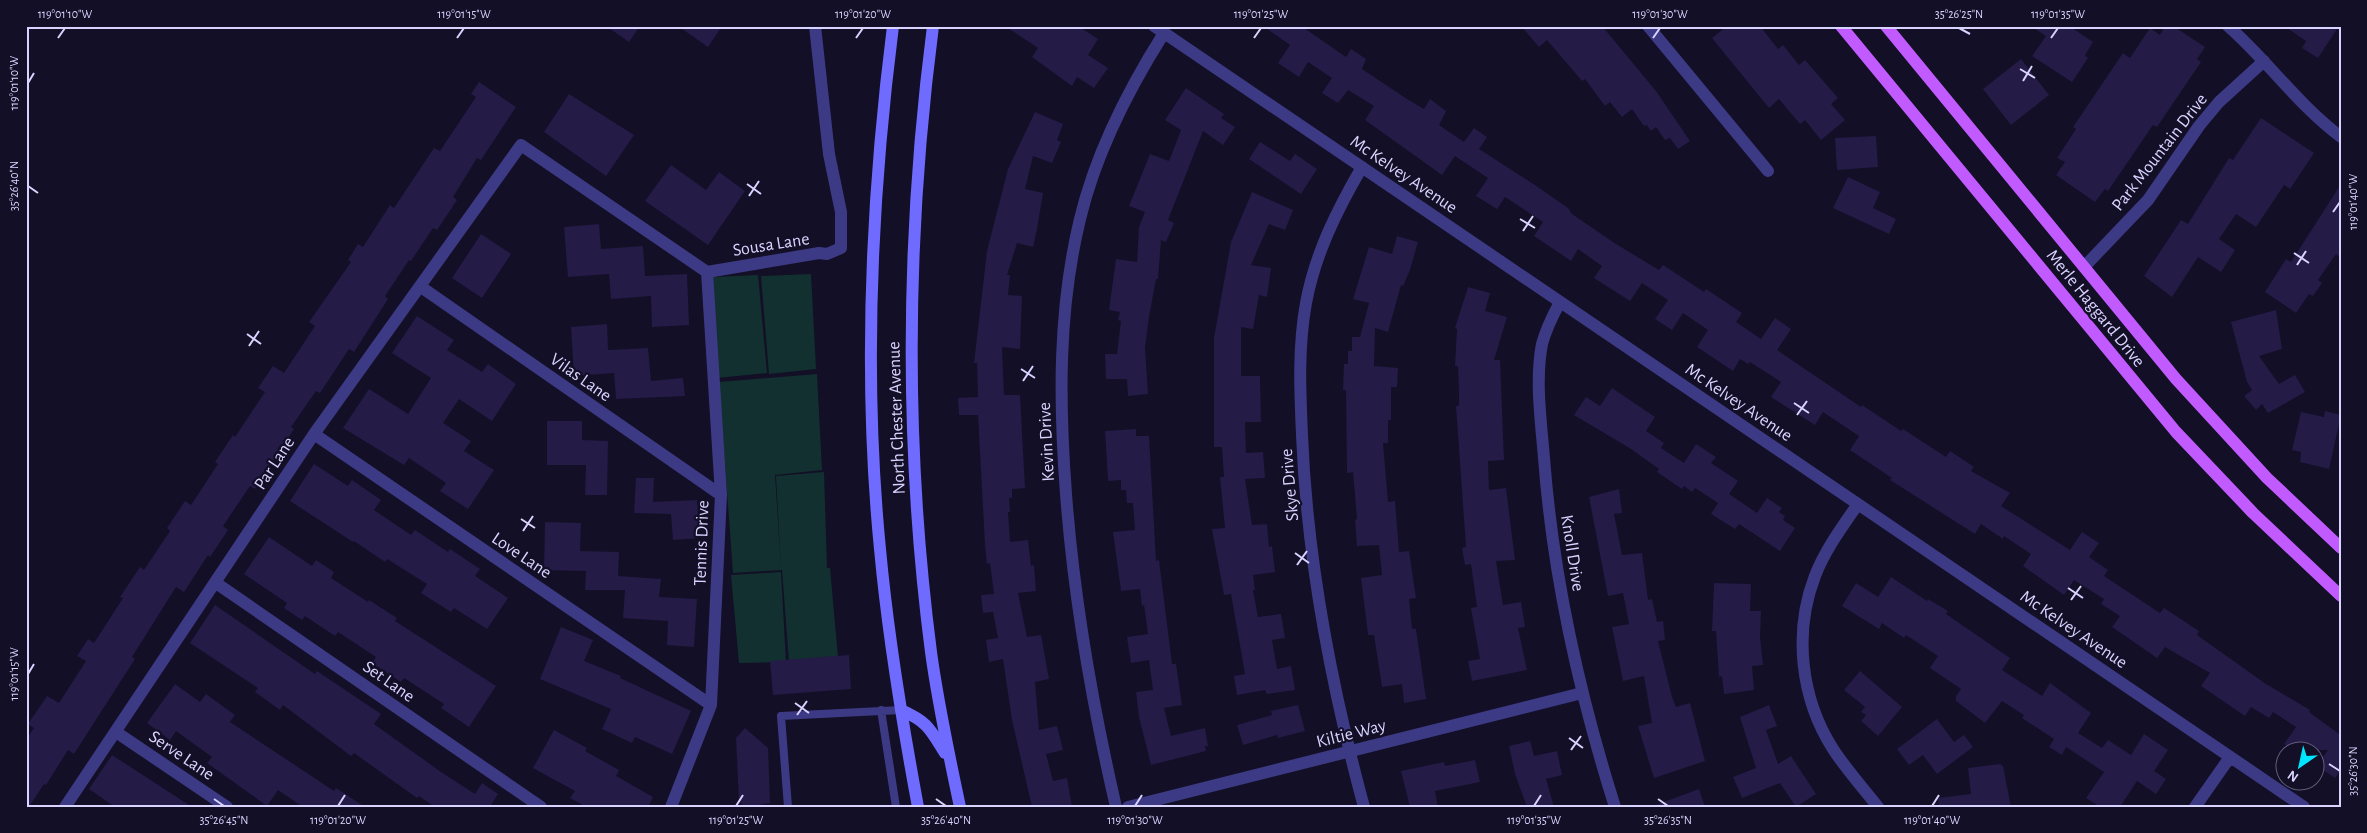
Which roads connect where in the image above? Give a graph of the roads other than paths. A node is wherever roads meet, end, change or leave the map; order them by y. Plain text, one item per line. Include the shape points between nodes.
1 (815, 26) edge
2 (894, 26) edge
3 (933, 26) edge
4 (1648, 26) edge
5 (1841, 26) edge
6 (1886, 26) edge
7 (2228, 26) edge
8 (1159, 30) edge
9 (2264, 61) junction
10 (2341, 138) edge
11 (1362, 167) junction
12 (1768, 171) dead end
13 (2084, 267) junction
14 (707, 272) junction
15 (421, 287) junction
16 (1560, 302) junction
17 (314, 434) junction
18 (721, 496) junction
19 (1858, 504) junction
20 (2341, 548) edge
21 (216, 583) junction
22 (2341, 596) edge
23 (1582, 694) junction
24 (711, 705) junction
25 (881, 710) junction
26 (901, 710) junction
27 (116, 732) junction
28 (1349, 752) junction
29 (2230, 757) junction
30 (950, 762) junction
31 (65, 807) edge
32 (227, 807) edge
33 (541, 807) edge
34 (671, 807) edge
35 (788, 807) edge
36 (896, 807) edge
37 (918, 807) edge
38 (960, 807) edge
39 (1116, 807) edge
40 (1128, 807) edge
41 (1364, 807) edge
42 (1615, 807) edge
43 (1878, 807) edge
44 (2196, 807) edge
45 (2304, 807) edge

1 - 14 street, Sousa Lane via 829,154 841,212 841,248 827,254
2 - 26 main road, North Chester Avenue via 876,201 872,400 880,548
3 - 30 main road, North Chester Avenue via 915,203 911,400 919,545 931,653
4 - 12 street
5 - 22 main road, Merle Haggard Drive via 2176,432 2252,513
6 - 13 main road, Merle Haggard Drive
7 - 9 street
8 - 11 street, Mc Kelvey Avenue
8 - 39 street, Kevin Drive via 1116,118 1080,216 1063,310 1060,362 1062,447 1070,547 1083,646
9 - 10 street via 2301,103
9 - 13 street, Park Mountain Drive via 2220,102 2148,200
11 - 16 street, Mc Kelvey Avenue
11 - 28 street, Skye Drive via 1326,236 1306,303 1300,347 1303,464 1312,551 1325,637
13 - 20 main road, Merle Haggard Drive via 2222,431
14 - 15 street, Par Lane via 521,146
14 - 18 street, Tennis Drive
15 - 17 street, Par Lane
15 - 18 street, Vilas Lane
16 - 19 street, Mc Kelvey Avenue
16 - 23 street, Knoll Drive via 1543,342 1539,363 1541,422 1557,571
17 - 21 street, Par Lane
17 - 24 street, Love Lane
18 - 24 street, Tennis Drive
19 - 29 street, Mc Kelvey Avenue
19 - 43 street via 1828,550 1815,577 1806,606 1803,666 1819,724 1834,750
21 - 27 street, Par Lane
21 - 33 street, Set Lane
23 - 28 street, Kiltie Way
23 - 42 street, Knoll Drive
24 - 34 street, Tennis Drive
25 - 26 lane
25 - 35 lane via 780,716
25 - 36 lane
26 - 30 main road via 920,718
26 - 37 main road, North Chester Avenue
27 - 31 street, Par Lane
27 - 32 street, Serve Lane
28 - 40 street, Kiltie Way
28 - 41 street, Skye Drive
29 - 44 street
29 - 45 street, Mc Kelvey Avenue
30 - 38 main road, North Chester Avenue

